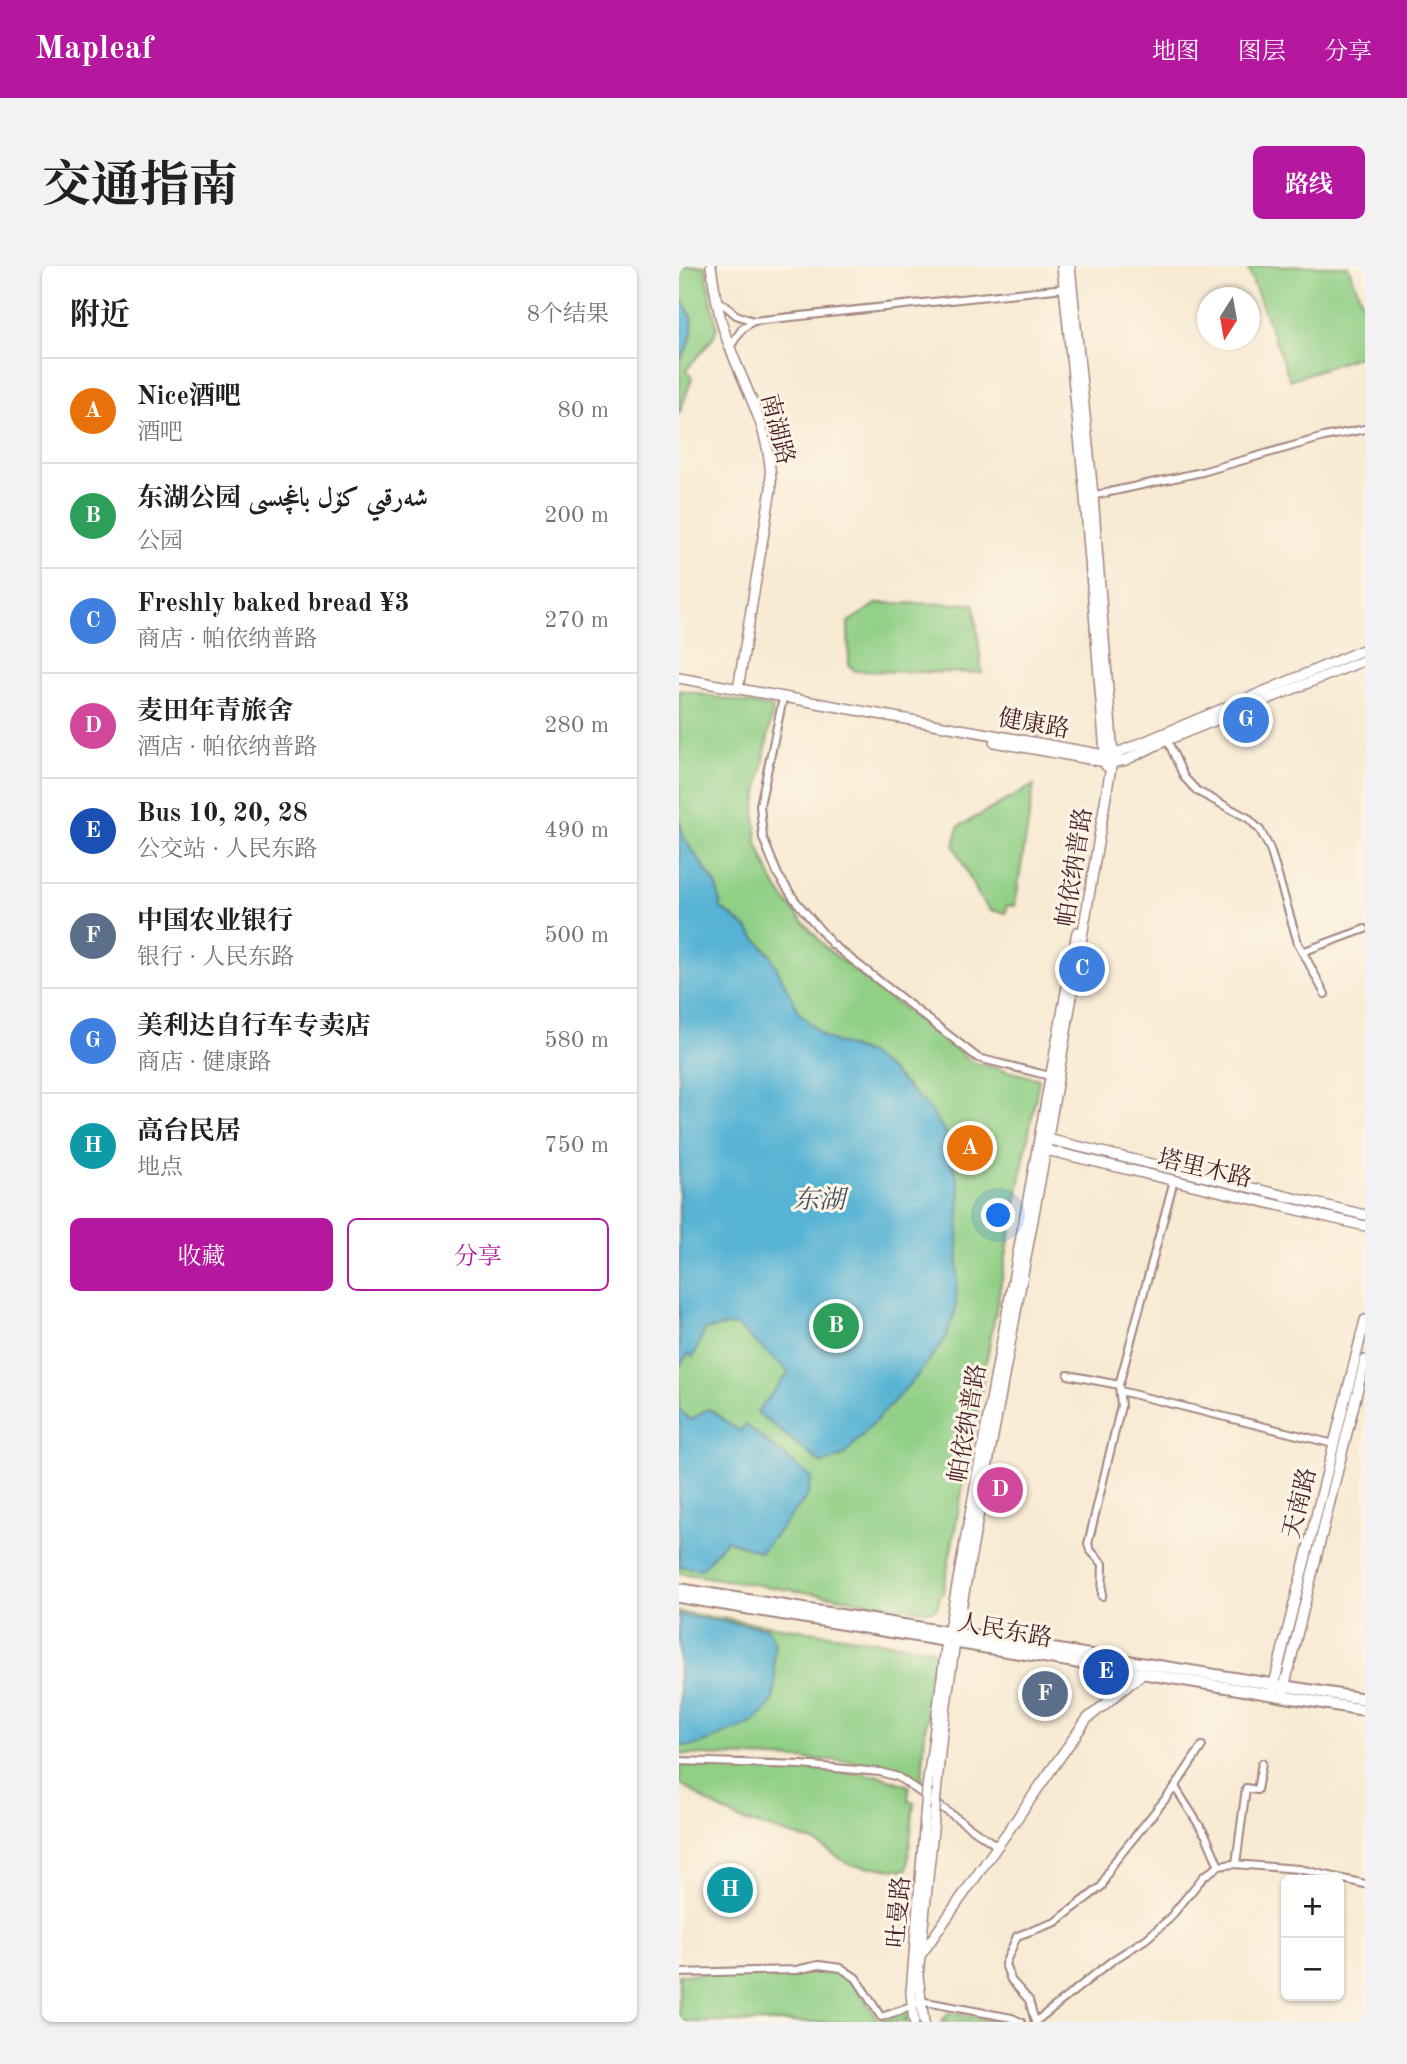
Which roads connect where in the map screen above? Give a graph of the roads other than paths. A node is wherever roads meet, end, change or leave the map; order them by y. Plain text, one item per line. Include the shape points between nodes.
1 (711, 266) edge
2 (1062, 266) edge
3 (1070, 266) edge
4 (1064, 288) junction
5 (715, 297) junction
6 (753, 321) junction
7 (730, 347) junction
8 (1365, 429) edge
9 (1089, 496) junction
10 (1365, 649) edge
11 (1365, 660) edge
12 (679, 681) edge
13 (738, 690) junction
14 (782, 703) junction
15 (1165, 736) junction
16 (1109, 759) junction
17 (1365, 929) edge
18 (1302, 952) junction
19 (1325, 993) dead end
20 (1050, 1076) junction
21 (1043, 1138) junction
22 (1042, 1148) junction
23 (1174, 1180) junction
24 (1365, 1215) edge
25 (1365, 1226) edge
26 (1365, 1320) edge
27 (1365, 1360) edge
28 (1068, 1375) dead end
29 (1119, 1388) junction
30 (1334, 1444) junction
31 (679, 1589) edge
32 (1102, 1596) dead end
33 (679, 1597) edge
34 (952, 1637) junction
35 (1142, 1674) junction
36 (1278, 1691) junction
37 (1365, 1699) edge
38 (1365, 1710) edge
39 (1202, 1746) dead end
40 (679, 1761) edge
41 (1262, 1763) dead end
42 (1175, 1787) junction
43 (931, 1807) junction
44 (997, 1846) junction
45 (1236, 1864) junction
46 (1219, 1866) junction
47 (1365, 1884) edge
48 (921, 1956) junction
49 (679, 1973) edge
50 (920, 2001) junction
51 (911, 2007) junction
52 (914, 2022) edge
53 (924, 2022) edge
54 (1021, 2022) edge
55 (1035, 2022) edge

1 - 5 main road, 南湖路
2 - 4 main road, 帕依纳普路
3 - 9 main road, 帕依纳普路
4 - 6 street
4 - 9 main road, 帕依纳普路
5 - 6 street via 736,315
5 - 7 main road, 南湖路
6 - 7 street
7 - 13 main road, 南湖路 via 753,400 771,470
8 - 9 street
9 - 16 main road, 帕依纳普路
10 - 15 main road, 健康路
11 - 15 main road, 健康路
12 - 13 main road, 健康路
12 - 14 main road, 健康路
13 - 16 main road, 健康路
14 - 16 main road, 健康路
14 - 20 street via 760,805 763,838 778,875 795,900 832,944 978,1058
15 - 16 main road, 健康路 via 1126,760
15 - 18 street via 1184,777 1197,791 1248,818 1260,830
16 - 20 main road, 帕依纳普路
16 - 21 main road, 帕依纳普路
17 - 18 street
18 - 19 street
20 - 21 main road, 帕依纳普路
21 - 22 main road, 帕依纳普路
21 - 24 main road, 塔里木路
22 - 23 main road, 塔里木路
22 - 34 main road, 帕依纳普路
23 - 25 main road, 塔里木路
23 - 29 street
26 - 30 main road, 天南路
27 - 36 main road, 天南路
28 - 29 street
29 - 30 street
29 - 32 street via 1121,1406 1088,1544 1103,1564
30 - 36 main road, 天南路
31 - 34 main road, 人民东路
33 - 34 main road, 人民东路
34 - 35 main road, 人民东路
34 - 36 main road, 人民东路
34 - 43 main road, bridge
34 - 43 main road, bridge via 927,1788
35 - 36 main road, 人民东路
35 - 44 main road via 1087,1720
36 - 37 main road, 人民东路
36 - 38 main road, 人民东路
39 - 42 street
40 - 44 street via 880,1772 898,1777
41 - 45 street via 1257,1790 1246,1788
42 - 46 street
42 - 55 street via 1111,1866 1102,1886 1055,1922 1017,1936 1005,1964 1011,1980 1029,2000
43 - 48 main road, 吐曼路
43 - 51 main road, 吐曼路
44 - 48 main road
45 - 46 street
45 - 47 street via 1299,1869
46 - 55 street via 1204,1875 1168,1920 1146,1939 1113,1959
48 - 50 main road, 吐曼路
49 - 51 street via 796,1970 819,1965 841,1968 856,1978 881,2017
50 - 51 street
50 - 53 main road, 吐曼路
50 - 54 street
51 - 52 main road, 吐曼路

